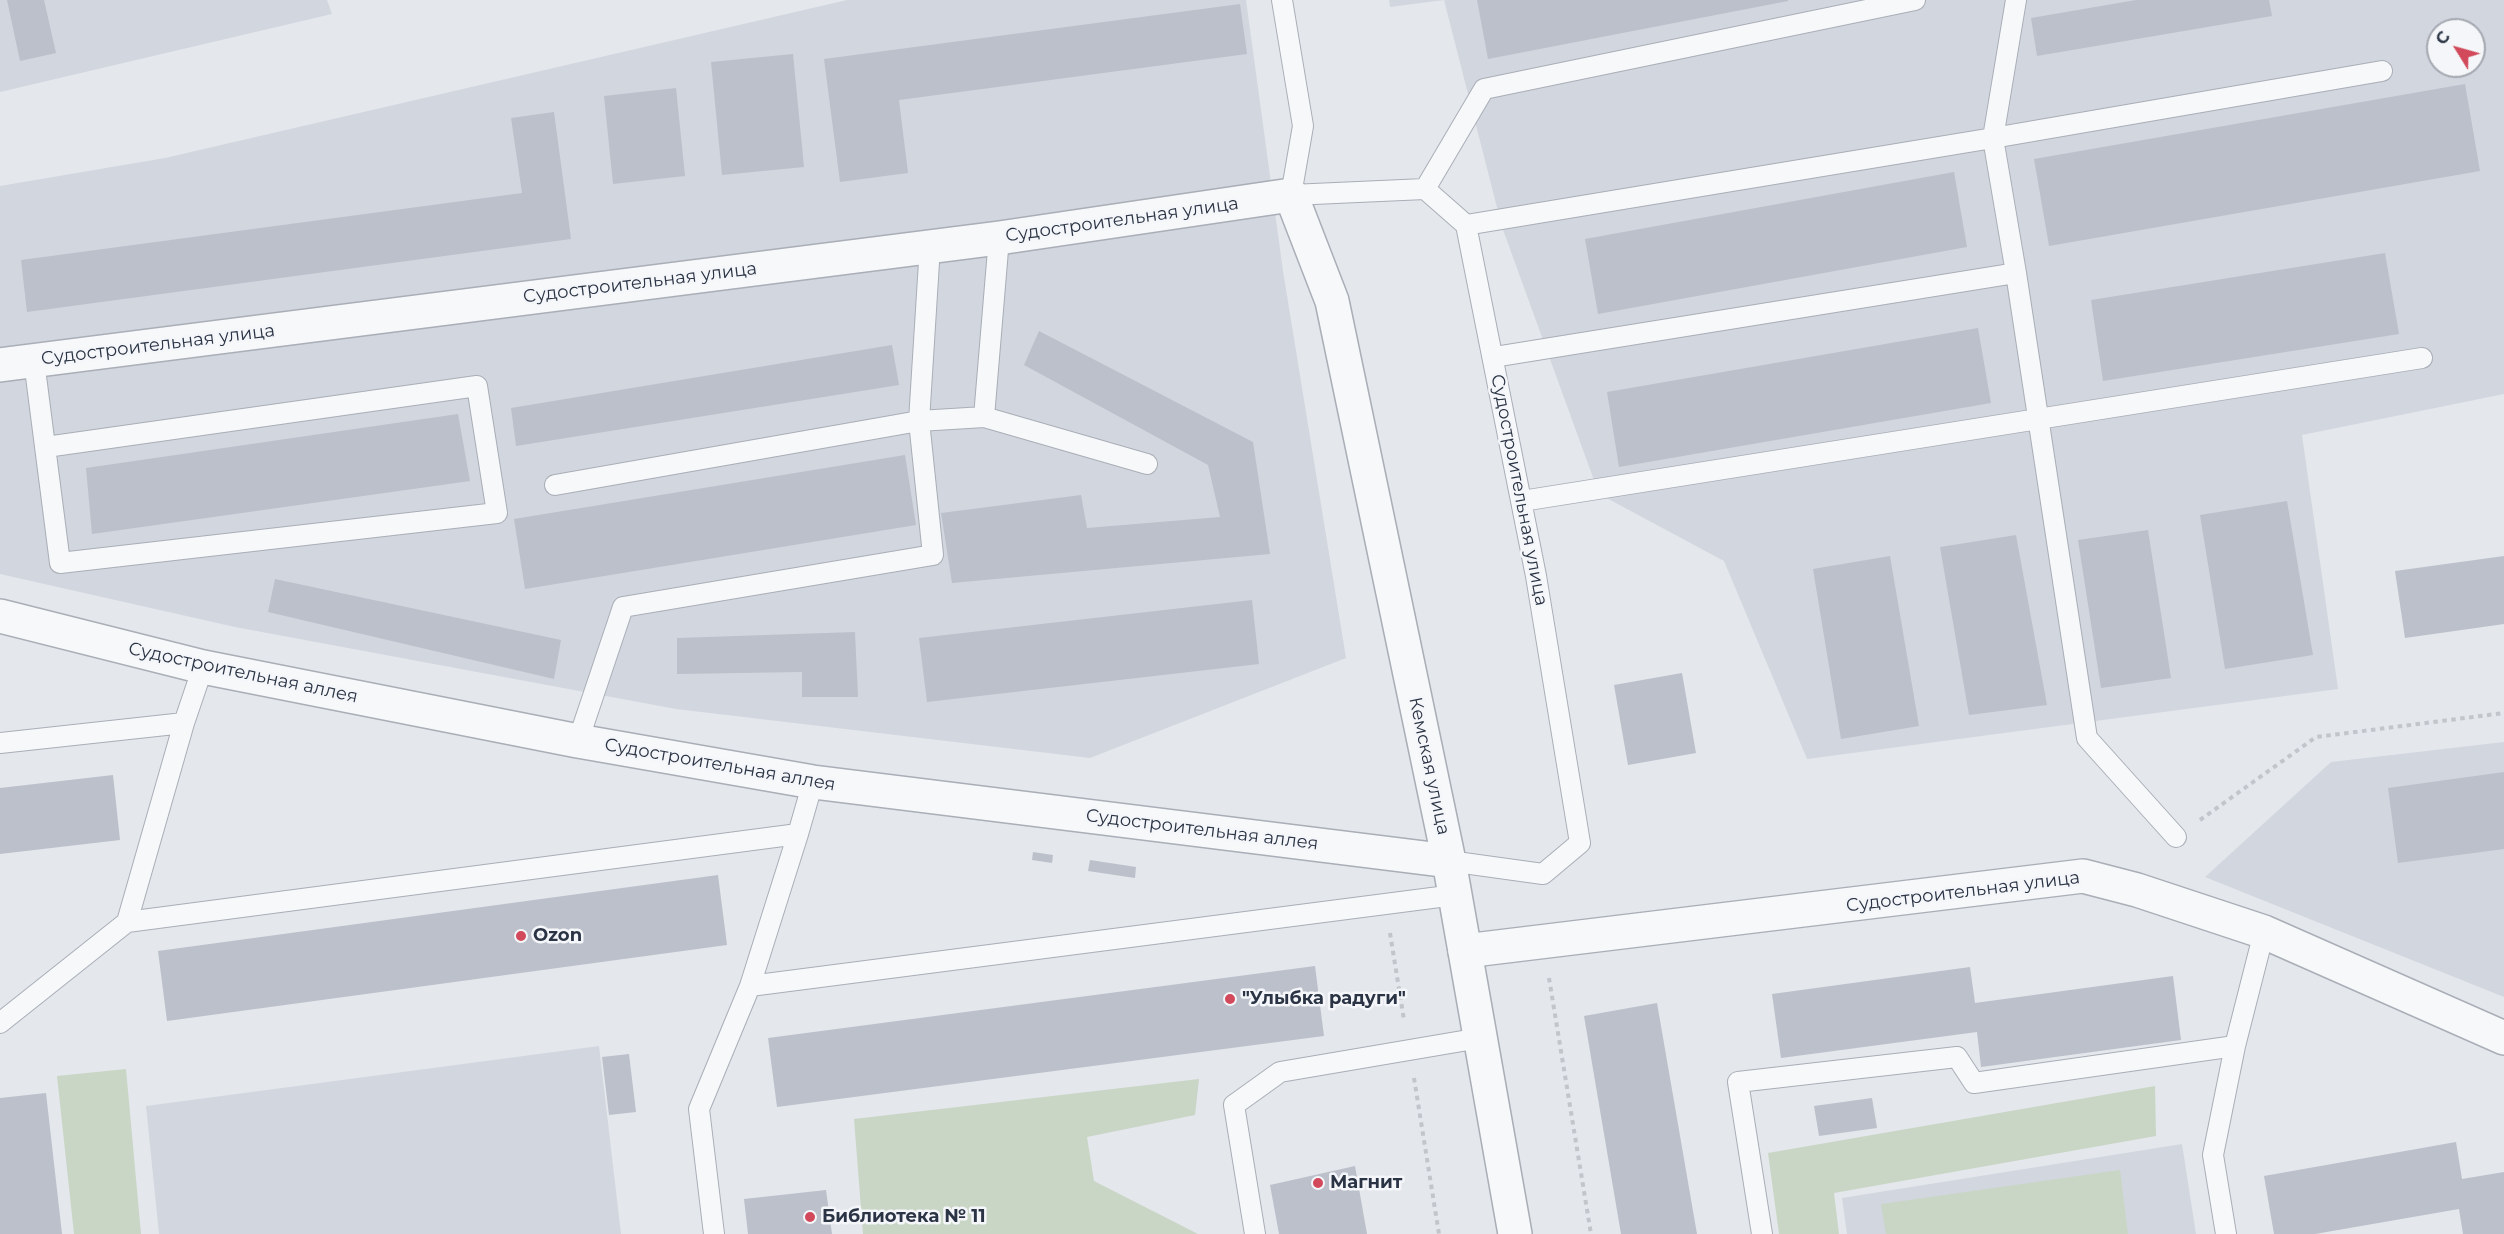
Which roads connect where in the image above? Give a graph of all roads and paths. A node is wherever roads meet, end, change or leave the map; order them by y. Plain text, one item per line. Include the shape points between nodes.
1 (1282, 0) edge
2 (1916, 0) edge
3 (2016, 0) edge
4 (2382, 71) dead end
5 (1993, 138) junction
6 (1425, 189) junction
7 (1291, 195) junction
8 (1466, 225) junction
9 (999, 238) junction
10 (930, 246) junction
11 (2016, 273) junction
12 (1494, 357) junction
13 (2422, 357) dead end
14 (34, 361) junction
15 (0, 365) edge
16 (984, 417) junction
17 (2039, 420) junction
18 (920, 421) junction
19 (46, 447) junction
20 (1147, 464) dead end
21 (555, 485) dead end
22 (1522, 501) junction
23 (0, 616) edge
24 (203, 667) junction
25 (2504, 713) edge
26 (184, 723) junction
27 (578, 741) junction
28 (0, 743) edge
29 (813, 782) junction
30 (798, 834) junction
31 (2176, 837) joint
32 (1449, 861) junction
33 (1455, 895) junction
34 (127, 922) junction
35 (2264, 932) junction
36 (1543, 942) junction
37 (1465, 951) junction
38 (750, 986) junction
39 (0, 1023) edge
40 (1480, 1038) junction
41 (2504, 1038) edge
42 (2235, 1046) junction
43 (714, 1234) edge
44 (1255, 1234) edge
45 (1515, 1234) edge
46 (1591, 1234) edge
47 (1762, 1234) edge
48 (2226, 1234) edge

1 - 7 lane via 1303,126
2 - 6 lane via 1484,89
3 - 5 lane
4 - 5 lane
5 - 8 lane
5 - 11 lane
6 - 7 lane, Судостроительная улица
6 - 8 lane
7 - 9 street, Судостроительная улица
7 - 32 street, Кемская улица via 1332,301
8 - 12 lane, Судостроительная улица
9 - 10 street, Судостроительная улица
9 - 16 lane
10 - 14 street, Судостроительная улица
10 - 18 lane
11 - 12 lane
11 - 17 lane
12 - 22 lane, Судостроительная улица
13 - 17 lane
14 - 15 street, Судостроительная улица
14 - 19 lane
16 - 18 lane
16 - 20 lane
17 - 22 lane
17 - 31 lane via 2087,738
18 - 21 lane
18 - 27 lane via 933,555 623,607
19 - 19 lane via 60,563 496,513 477,386
22 - 32 lane, Судостроительная улица via 1580,843 1544,874
23 - 24 street, Судостроительная аллея
24 - 26 lane
24 - 27 street, Судостроительная аллея
25 - 31 path via 2316,736
26 - 28 lane
26 - 34 lane
27 - 29 street, Судостроительная аллея
29 - 30 lane
29 - 32 street, Судостроительная аллея
30 - 34 lane
30 - 38 lane
32 - 33 street, Кемская улица
33 - 37 street, Кемская улица
33 - 38 lane
34 - 39 lane
35 - 36 street, Судостроительная улица via 2083,876
35 - 41 street, Судостроительная улица
35 - 42 lane
36 - 37 street, Судостроительная улица
36 - 46 path
37 - 40 street, Кемская улица
38 - 43 lane via 699,1109
40 - 44 lane via 1280,1072 1234,1105
40 - 45 street, Кемская улица
42 - 47 lane via 1974,1083 1957,1057 1738,1082
42 - 48 lane via 2212,1155

